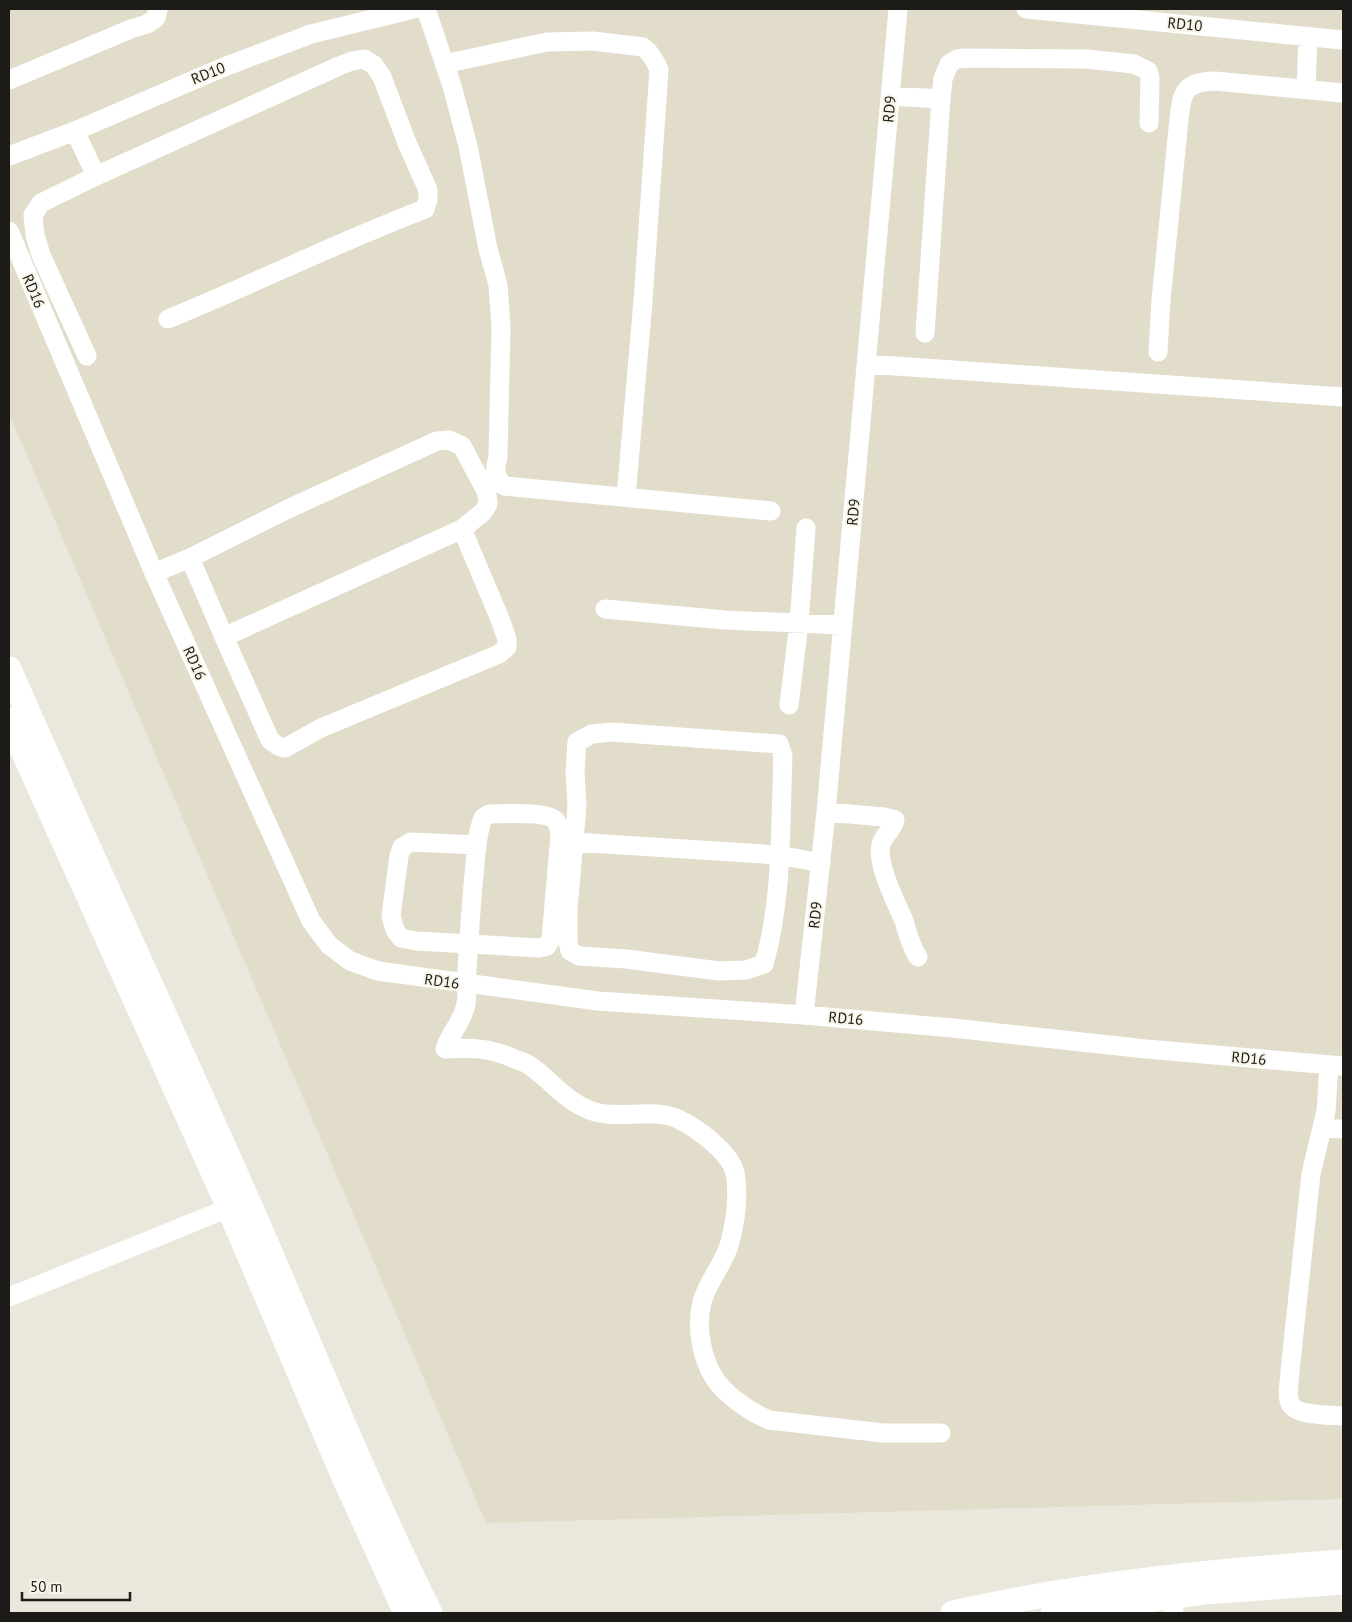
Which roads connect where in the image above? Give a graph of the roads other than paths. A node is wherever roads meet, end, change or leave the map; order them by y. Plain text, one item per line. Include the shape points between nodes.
1 (158, 9) edge
2 (414, 9) edge
3 (426, 9) edge
4 (898, 9) edge
5 (1026, 9) edge
6 (370, 14) edge
7 (1308, 36) junction
8 (1343, 40) edge
9 (444, 64) junction
10 (9, 80) edge
11 (1306, 89) junction
12 (1343, 93) edge
13 (891, 96) junction
14 (941, 99) junction
15 (1149, 123) dead end
16 (75, 131) junction
17 (9, 156) edge
18 (96, 176) junction
19 (9, 231) edge
20 (168, 318) dead end
21 (926, 333) dead end
22 (1158, 352) dead end
23 (87, 356) dead end
24 (867, 364) junction
25 (1343, 397) edge
26 (626, 497) junction
27 (771, 511) dead end
28 (806, 528) dead end
29 (462, 529) junction
30 (190, 558) junction
31 (154, 573) junction
32 (605, 609) dead end
33 (799, 623) junction
34 (843, 625) junction
35 (224, 637) junction
36 (9, 669) edge
37 (789, 705) dead end
38 (9, 720) edge
39 (826, 812) junction
40 (574, 842) junction
41 (477, 845) junction
42 (778, 855) junction
43 (821, 863) junction
44 (468, 943) junction
45 (918, 957) dead end
46 (466, 984) junction
47 (804, 1015) junction
48 (1336, 1066) edge
49 (1323, 1128) junction
50 (1343, 1129) edge
51 (238, 1204) junction
52 (9, 1297) edge
53 (1343, 1416) edge
54 (941, 1433) dead end
55 (1343, 1562) edge
56 (1343, 1582) edge
57 (1174, 1604) edge
58 (406, 1613) edge
59 (430, 1613) edge
60 (953, 1613) edge
61 (1053, 1613) edge

1 - 10 street via 156,18 147,24
2 - 6 street, RD10
3 - 9 street
4 - 13 street, RD9
5 - 7 street, RD10
6 - 16 street, RD10 via 224,67
7 - 8 street, RD10
7 - 11 street
9 - 26 street via 468,146 498,285 501,327 497,479 504,486
9 - 26 street via 548,42 593,41 643,47 654,58 659,70
11 - 12 street
11 - 22 street via 1215,81 1192,85 1183,95
13 - 14 street
13 - 24 street, RD9
14 - 15 street via 946,69 957,59 1078,59 1134,64 1148,71 1150,78
14 - 21 street
16 - 17 street, RD10
16 - 18 street
18 - 20 street via 352,61 364,59 374,65 382,77 428,190 425,209
18 - 23 street via 41,203 33,215 41,255
19 - 31 street, RD16
24 - 25 street
24 - 34 street, RD9
26 - 27 street
28 - 33 street
29 - 30 street via 483,512 488,504 487,493 462,446 449,440 436,441
29 - 35 street
29 - 35 street via 507,639 507,647 499,654 321,728 285,748 270,740
30 - 31 street
30 - 35 street
31 - 46 street, RD16 via 311,921 328,945 350,961 378,972
32 - 33 street
33 - 34 street
33 - 37 street
34 - 39 street, RD9
36 - 51 main road
38 - 51 main road
39 - 43 street, RD9
39 - 45 street via 895,820 884,838 881,852 891,895
40 - 42 street
40 - 42 street via 577,806 574,772 577,742 584,737 611,732 768,742 778,744 783,756
40 - 42 street via 568,909 570,951 580,956 719,971 746,970 764,964 776,905
41 - 44 street
41 - 44 street via 411,842 402,847 391,916 401,938
41 - 44 street via 483,818 489,814 551,817 557,822 560,835 553,927 547,946
42 - 43 street
43 - 47 street, RD9
44 - 46 street
46 - 47 street, RD16 via 598,1001
46 - 54 street via 462,1016 445,1048 496,1051 528,1064 560,1092 600,1115 677,1118 725,1155 734,1171 738,1197 728,1250 702,1301 700,1316 706,1359 715,1380 753,1413 769,1420 883,1433
47 - 48 street, RD16
48 - 49 street
49 - 50 street
49 - 53 street via 1311,1174 1289,1399 1294,1408 1301,1411
51 - 52 street
51 - 58 main road via 344,1477
51 - 59 main road
55 - 60 main road via 1146,1579
56 - 57 main road via 1204,1592
57 - 61 main road

